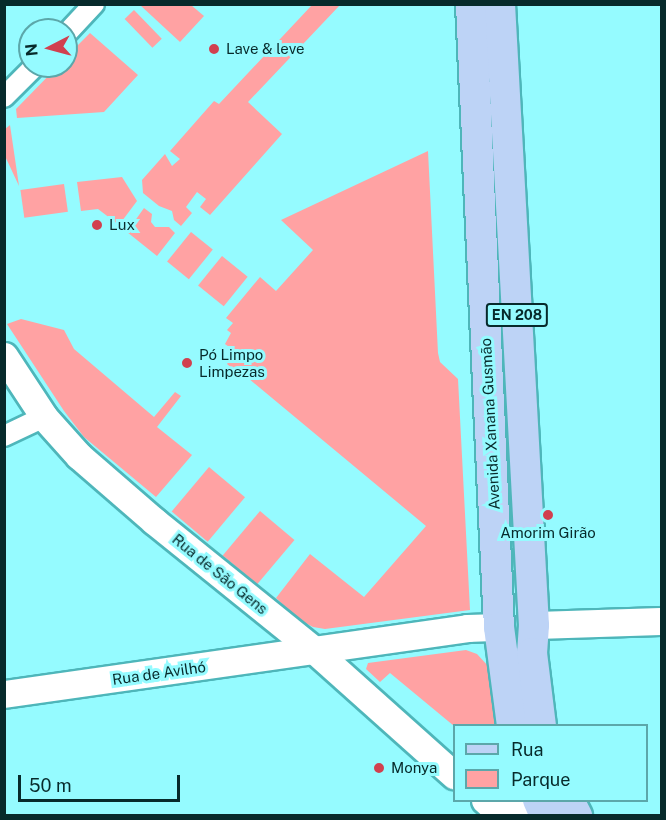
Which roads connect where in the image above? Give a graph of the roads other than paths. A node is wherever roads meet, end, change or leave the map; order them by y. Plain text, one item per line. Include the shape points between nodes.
1 (94, 4) edge
2 (471, 4) edge
3 (500, 4) edge
4 (78, 21) edge
5 (23, 78) edge
6 (4, 97) edge
7 (4, 356) edge
8 (44, 417) junction
9 (4, 436) edge
10 (662, 621) edge
11 (534, 625) junction
12 (499, 627) junction
13 (314, 650) junction
14 (4, 694) edge
15 (512, 724) edge
16 (541, 724) edge
17 (453, 774) edge
18 (486, 802) edge
19 (553, 806) edge
20 (578, 816) edge

1 - 4 street
2 - 12 main road, Avenida Xanana Gusmão / EN 208
3 - 11 main road, EN 208
5 - 6 street
7 - 8 main road, Rua de São Gens
8 - 9 street
8 - 13 main road, Rua de São Gens via 72,450 118,491
10 - 11 main road
11 - 12 main road
11 - 16 main road, EN 208 via 532,653
12 - 13 main road, Rua de Avilhó
12 - 15 main road, Avenida Xanana Gusmão / EN 208
13 - 14 main road, Rua de Avilhó
13 - 17 main road, Rua de São Gens
18 - 19 main road via 494,808 521,813
19 - 20 main road

